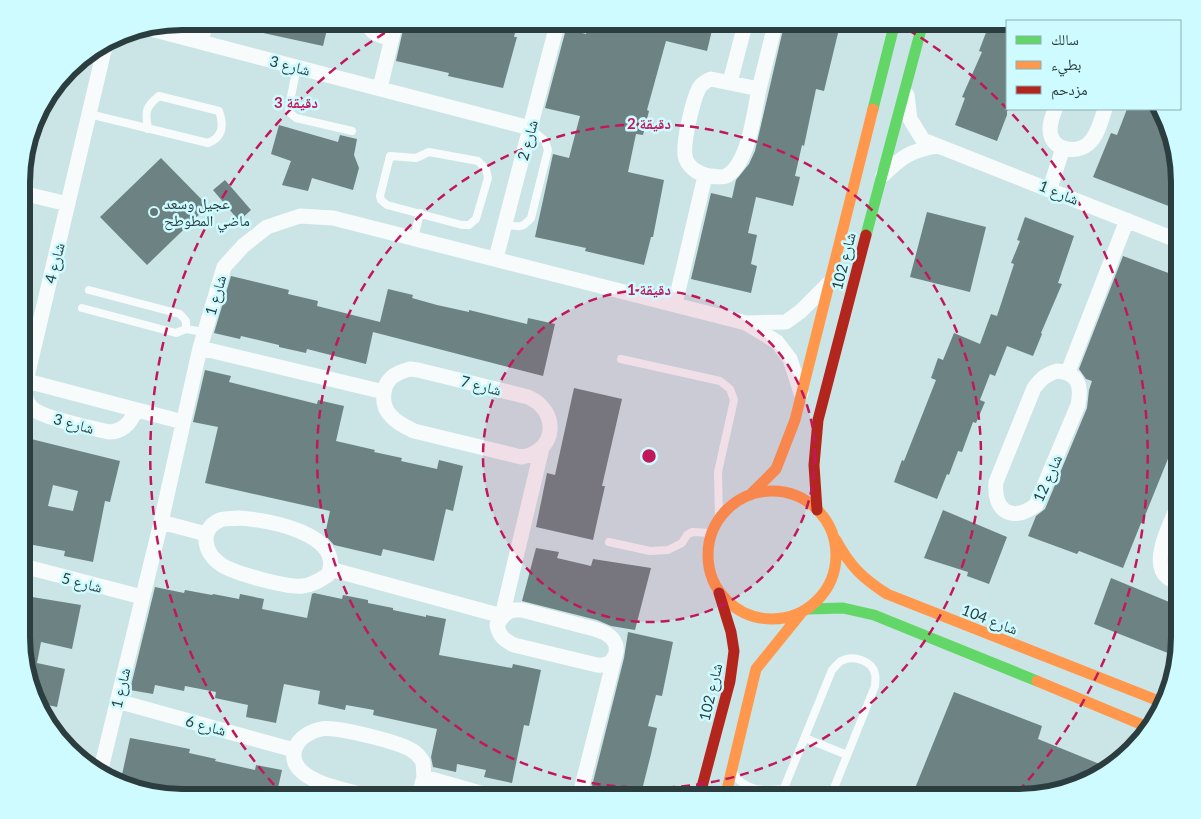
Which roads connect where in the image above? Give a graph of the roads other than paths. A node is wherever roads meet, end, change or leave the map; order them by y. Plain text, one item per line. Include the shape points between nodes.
1 (204, 30) edge
2 (371, 30) edge
3 (394, 30) edge
4 (556, 30) edge
5 (744, 30) edge
6 (774, 30) edge
7 (893, 30) edge
8 (921, 30) edge
9 (160, 31) edge
10 (392, 39) junction
11 (201, 42) junction
12 (104, 51) edge
13 (297, 67) junction
14 (730, 82) junction
15 (380, 88) junction
16 (760, 89) junction
17 (906, 89) junction
18 (1055, 110) edge
19 (1105, 110) edge
20 (89, 114) junction
21 (530, 128) junction
22 (148, 129) junction
23 (352, 131) dead end
24 (937, 146) junction
25 (1063, 148) junction
26 (705, 176) junction
27 (880, 179) junction
28 (1050, 188) junction
29 (30, 192) edge
30 (68, 204) junction
31 (420, 213) junction
32 (1127, 220) junction
33 (505, 224) junction
34 (414, 238) junction
35 (1171, 238) edge
36 (496, 258) junction
37 (831, 281) junction
38 (89, 290) dead end
39 (674, 304) junction
40 (82, 308) dead end
41 (746, 323) junction
42 (186, 329) junction
43 (204, 332) junction
44 (200, 348) junction
45 (30, 356) edge
46 (622, 359) dead end
47 (1068, 372) junction
48 (30, 382) edge
49 (384, 392) junction
50 (802, 395) junction
51 (30, 406) edge
52 (136, 410) junction
53 (183, 422) junction
54 (542, 448) junction
55 (750, 495) junction
56 (817, 510) junction
57 (719, 518) junction
58 (161, 522) junction
59 (1171, 524) edge
60 (831, 529) junction
61 (711, 533) junction
62 (206, 534) junction
63 (609, 542) dead end
64 (30, 568) edge
65 (330, 569) junction
66 (1171, 579) edge
67 (719, 593) junction
68 (142, 597) junction
69 (805, 610) junction
70 (502, 616) junction
71 (616, 656) junction
72 (1140, 694) junction
73 (1157, 700) edge
74 (117, 701) junction
75 (1132, 721) junction
76 (1143, 725) edge
77 (805, 738) junction
78 (294, 750) junction
79 (847, 755) junction
80 (102, 766) edge
81 (732, 770) junction
82 (424, 777) junction
83 (341, 789) edge
84 (421, 789) edge
85 (466, 789) edge
86 (581, 789) edge
87 (701, 789) edge
88 (727, 789) edge
89 (758, 789) edge
90 (783, 789) edge
91 (834, 789) edge

1 - 11 street
2 - 10 street
3 - 10 street
4 - 21 street, شارع 2
5 - 14 street
6 - 16 street
7 - 37 street, شارع 102
8 - 17 street, شارع 102
9 - 11 street, شارع 3
10 - 15 street
11 - 13 street, شارع 3
12 - 20 street, شارع 4
13 - 15 street, شارع 3
13 - 23 lane via 290,113 296,118
14 - 16 street
14 - 26 street via 711,79 699,87 688,125 684,145 686,160
15 - 21 street, شارع 3
16 - 26 street via 745,152 738,165 719,178
17 - 24 street, شارع 1 via 910,119 923,140
17 - 27 street, شارع 102
18 - 25 street via 1051,136
19 - 25 street via 1089,144 1081,148
20 - 22 lane
20 - 30 street, شارع 4
21 - 33 street, شارع 2
21 - 33 lane via 545,141 548,150 531,218 518,227
22 - 22 lane via 208,143 215,140 223,122 219,111 159,96 149,104 145,116
24 - 27 street via 916,150 901,158
24 - 28 street, شارع 1
25 - 28 street
26 - 39 street
27 - 56 street, شارع 102 via 818,420 813,449
28 - 32 street, شارع 1
29 - 30 street
30 - 45 street, شارع 4
31 - 31 lane via 462,224 472,223 488,178 486,169 478,162 432,152 416,158 390,156 381,200
31 - 34 lane
32 - 35 street, شارع 1
32 - 47 street
33 - 36 street, شارع 2
34 - 36 street, شارع 1
34 - 43 street, شارع 1 via 333,218 300,216 267,227 224,267
36 - 39 street, شارع 1
37 - 41 street, شارع 1 via 786,322
37 - 50 street, شارع 102
38 - 42 lane via 180,314 186,321
39 - 41 street, شارع 1
40 - 42 lane via 176,333
41 - 50 street, شارع 1 via 777,342 790,359
42 - 43 lane
43 - 44 street, شارع 1
44 - 49 street
44 - 53 street, شارع 1
46 - 57 lane via 720,381 730,389 734,400 718,472
47 - 47 street, شارع 12 via 1049,373 1034,388 996,482 994,493 997,503 1007,512 1026,512 1036,505 1078,405 1079,385
48 - 52 street, شارع 3
49 - 54 street via 386,409 391,416 414,431 521,457
49 - 54 street, شارع 7 via 393,376 410,369 528,397 539,404 548,417 550,433
50 - 55 street, شارع 102 via 776,469
51 - 52 street, شارع 3 via 40,414 109,432 127,425
52 - 53 street, شارع 3
53 - 58 street, شارع 1
54 - 70 street, شارع 7
55 - 56 street via 768,491 786,493 803,499
55 - 57 street via 732,504
56 - 60 street
57 - 61 street
58 - 62 street
58 - 68 street, شارع 1
59 - 66 street via 1160,562 1162,570
60 - 69 street via 836,546 836,564 831,581 821,597
60 - 72 street, شارع 104 via 845,560 861,578 887,594
61 - 63 lane via 692,532 682,543 668,550 650,552
61 - 67 street via 708,564
62 - 65 street via 212,524 233,518 297,531 315,539 326,550
62 - 65 street via 209,552 230,570 302,586 320,580 328,575
64 - 68 street, شارع 5
65 - 70 street
67 - 69 street via 748,616 766,620 785,618
67 - 87 street, شارع 102 via 734,651 730,681
68 - 74 street, شارع 1
69 - 75 street via 843,608 874,615
69 - 81 street via 756,669
70 - 71 street via 522,610 600,630 614,641
70 - 71 street via 497,625 498,633 514,645 603,666
71 - 86 street
72 - 73 street, شارع 104
72 - 75 street via 1123,703 1124,712
74 - 78 street, شارع 6
74 - 80 street, شارع 1
75 - 76 street
77 - 79 lane
77 - 79 lane via 832,670 842,661 863,660 875,673 875,686
77 - 90 lane
78 - 82 street via 310,733 332,728 412,750 423,762
78 - 83 street via 299,769 311,779
79 - 91 lane
81 - 88 street
81 - 89 lane via 745,786
82 - 84 street
82 - 85 street

